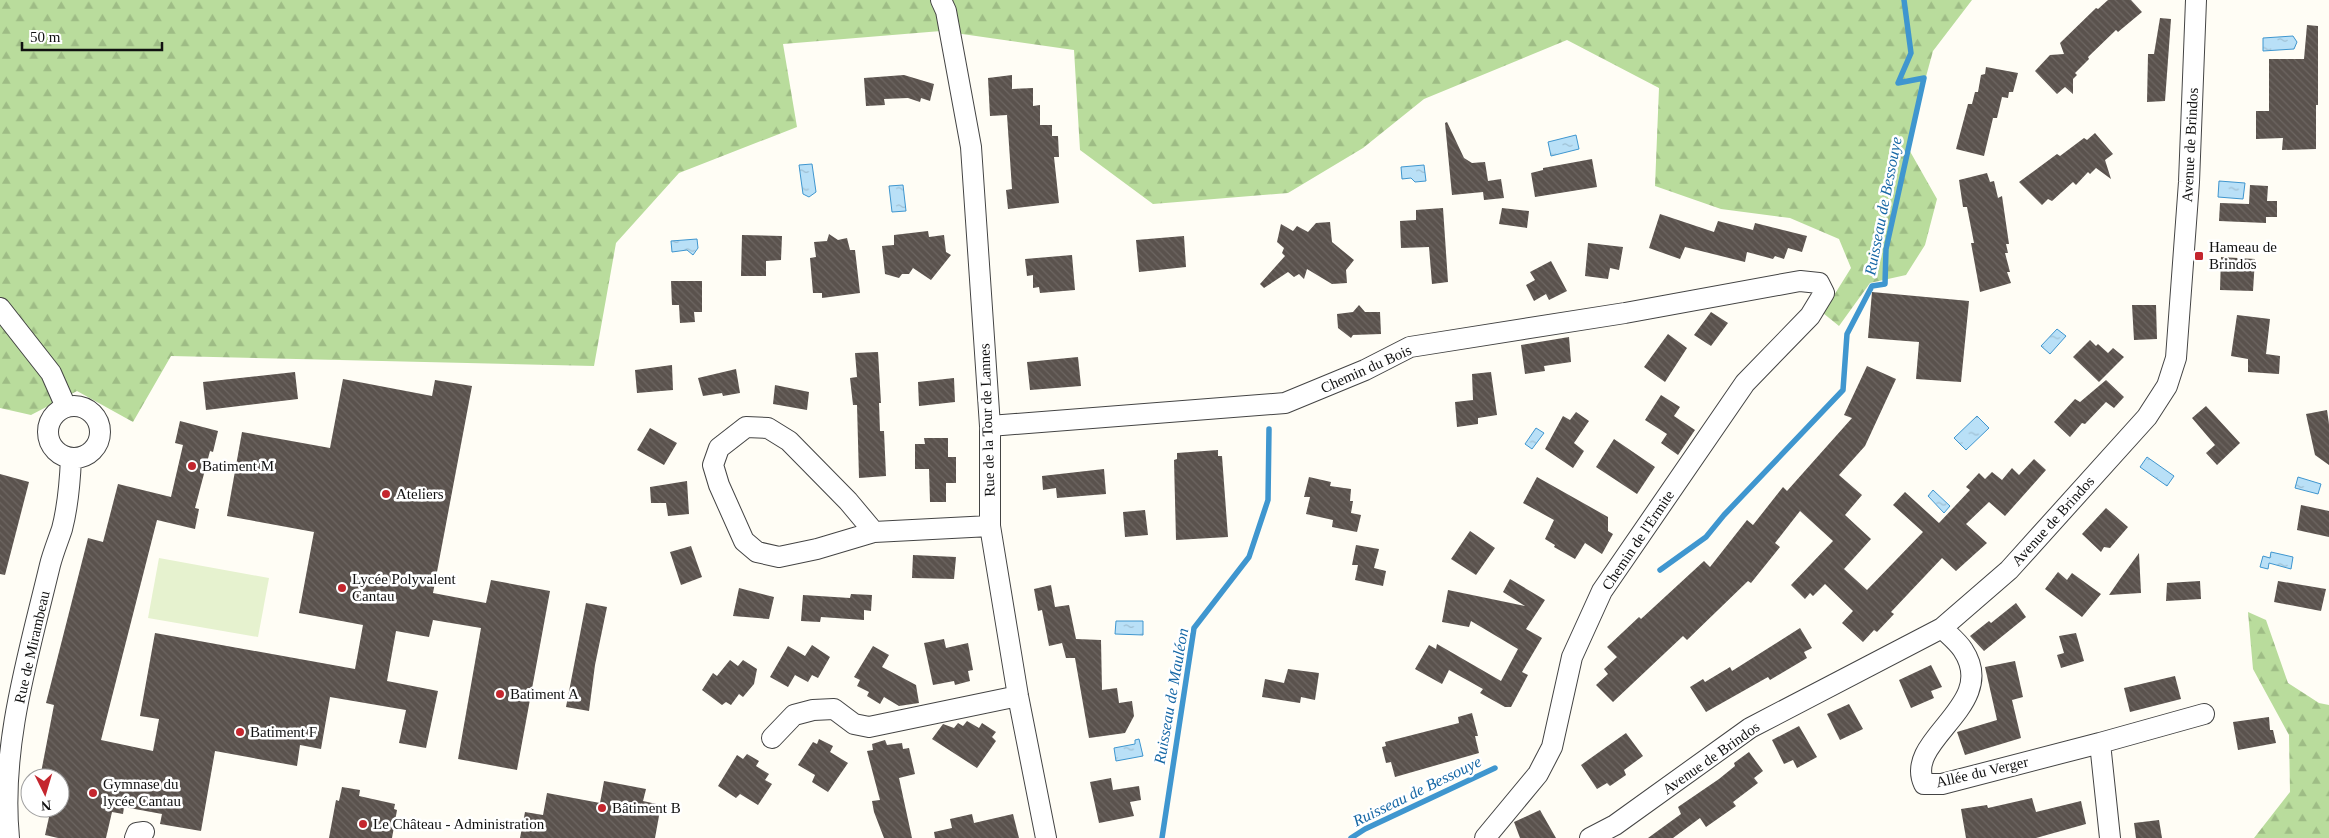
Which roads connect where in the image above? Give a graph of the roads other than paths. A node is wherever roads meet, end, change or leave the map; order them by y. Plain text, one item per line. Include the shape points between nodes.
1 (941, 0) edge
2 (2196, 0) edge
3 (1800, 281) joint
4 (0, 308) edge
5 (66, 407) junction
6 (990, 426) junction
7 (71, 458) junction
8 (990, 526) junction
9 (874, 532) junction
10 (1942, 628) junction
11 (1018, 696) junction
12 (2204, 714) dead end
13 (772, 738) dead end
14 (2100, 743) junction
15 (9, 838) edge
16 (1046, 838) edge
17 (1486, 838) edge
18 (1590, 838) edge
19 (2110, 838) edge

1 - 6 street, Rue de la Tour de Lannes via 946,11 971,147
2 - 10 street, Avenue de Brindos via 2191,146 2177,348 2167,386 2147,417 2009,570
3 - 6 street, Chemin du Bois via 1410,347 1286,404
3 - 17 street, Chemin de l'Ermite via 1819,283 1824,293 1810,316 1746,383 1602,591 1572,657 1552,747 1538,774
4 - 5 street via 51,372
5 - 7 street via 52,417 48,434 55,450
5 - 7 street via 89,411 95,416 100,431 94,448 88,454
6 - 8 street, Rue de la Tour de Lannes
7 - 15 street, Rue de Mirambeau via 70,487 62,529 20,695 12,747
8 - 9 street
8 - 11 street, Rue de la Tour de Lannes
9 - 9 street via 789,441 768,428 746,427 719,448 713,465 719,485 744,541 757,552 779,556 817,549
10 - 14 street, Allée du Verger via 1964,651 1971,673 1969,695 1923,757 1921,777 1924,784 1942,784
10 - 18 street, Avenue de Brindos via 1750,728 1615,825
11 - 13 street via 869,727 854,724 834,709 813,710 794,715
11 - 16 street, Rue de la Tour de Lannes
12 - 14 street, Allée du Verger
14 - 19 street

